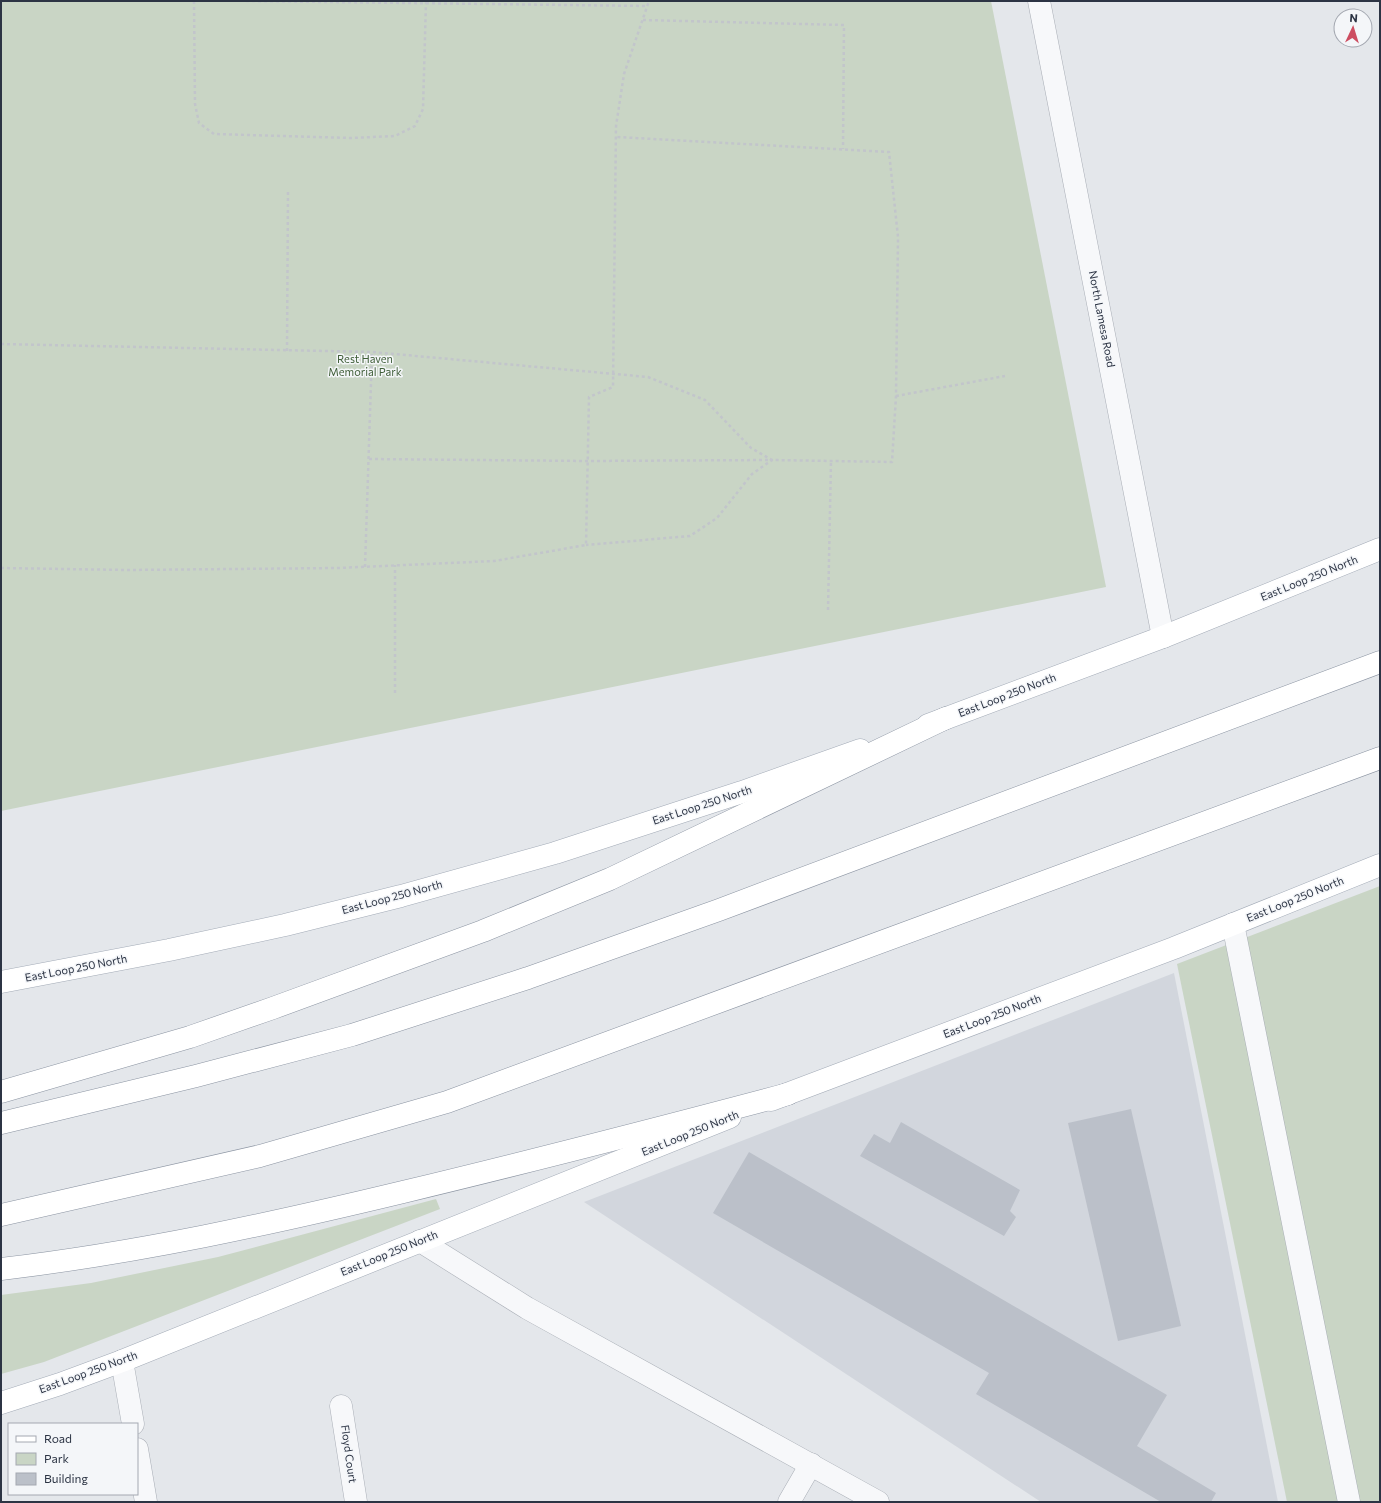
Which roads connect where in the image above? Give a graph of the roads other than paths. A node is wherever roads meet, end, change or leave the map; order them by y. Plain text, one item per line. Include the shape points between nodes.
1 (1039, 1) edge
2 (1380, 549) edge
3 (1163, 636) junction
4 (1380, 662) edge
5 (946, 718) junction
6 (1380, 758) edge
7 (1380, 865) edge
8 (1233, 924) junction
9 (1, 982) edge
10 (1, 1092) edge
11 (788, 1094) junction
12 (1, 1123) edge
13 (1, 1215) edge
14 (420, 1241) junction
15 (1, 1269) edge
16 (122, 1361) junction
17 (1, 1402) edge
18 (342, 1406) dead end
19 (133, 1423) edge
20 (138, 1455) edge
21 (811, 1464) junction
22 (146, 1502) edge
23 (356, 1502) edge
24 (789, 1502) edge
25 (878, 1502) edge
26 (1349, 1502) edge

1 - 3 street, North Lamesa Road
2 - 3 main road, East Loop 250 North
3 - 5 main road, East Loop 250 North
4 - 12 main road via 719,910 528,978 352,1036
5 - 9 main road, East Loop 250 North via 742,792 555,853 285,925
5 - 10 main road via 610,879 483,931 197,1034
6 - 13 main road via 447,1102 260,1156
7 - 8 main road, East Loop 250 North
8 - 11 main road, East Loop 250 North
8 - 26 street
11 - 14 main road, East Loop 250 North
11 - 15 main road via 588,1147 340,1207 218,1234
14 - 16 main road, East Loop 250 North
14 - 21 street via 527,1308
16 - 17 main road, East Loop 250 North
16 - 19 street
18 - 23 street, Floyd Court
20 - 22 street
21 - 24 street
21 - 25 street

